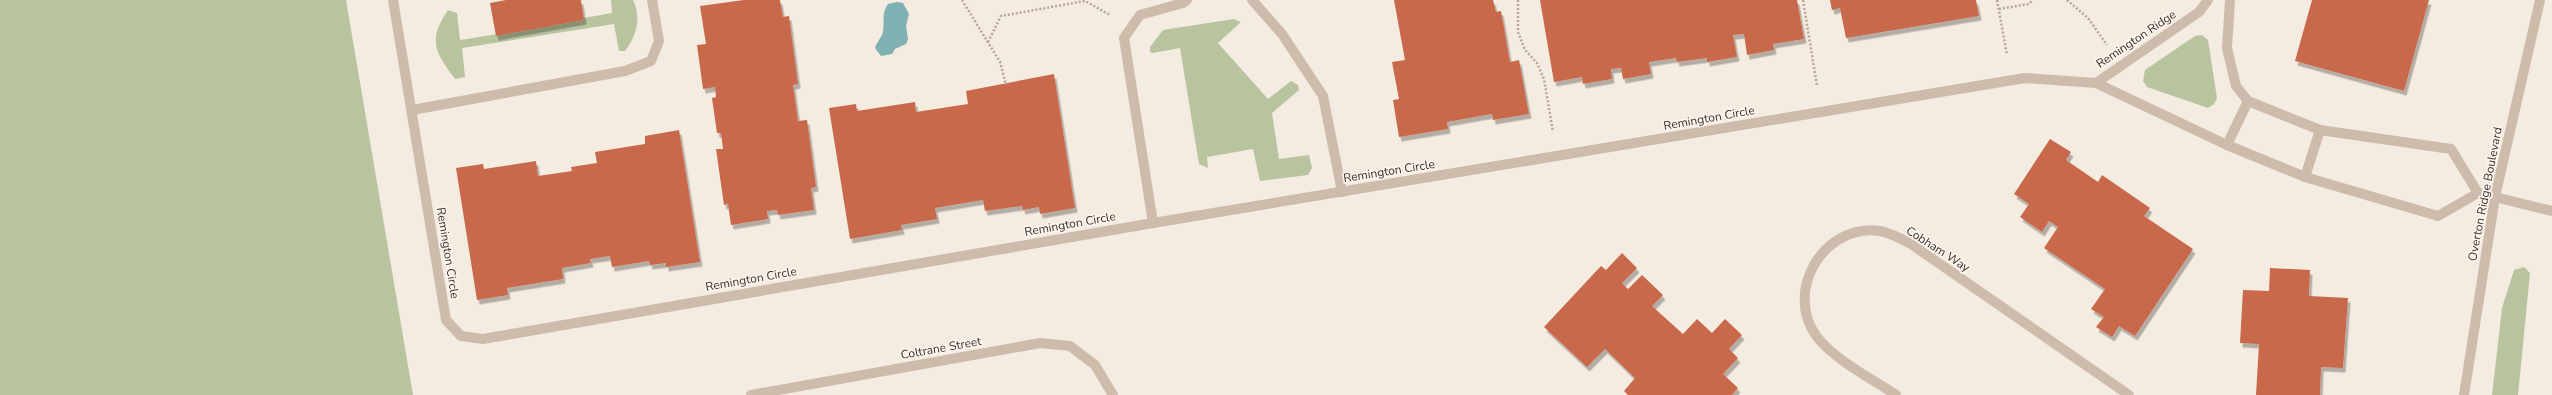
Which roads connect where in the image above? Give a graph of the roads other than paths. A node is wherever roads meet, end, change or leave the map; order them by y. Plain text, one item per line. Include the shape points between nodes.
1 (393, 0) edge
2 (652, 0) edge
3 (1187, 0) edge
4 (1252, 0) edge
5 (2208, 0) edge
6 (2230, 0) edge
7 (2540, 0) edge
8 (2096, 83) junction
9 (2248, 100) junction
10 (412, 110) junction
11 (2320, 130) junction
12 (2227, 144) junction
13 (2305, 177) junction
14 (1342, 192) junction
15 (2478, 194) junction
16 (2495, 197) junction
17 (2552, 211) edge
18 (1153, 223) junction
19 (751, 395) edge
20 (1112, 395) edge
21 (1896, 395) edge
22 (2128, 395) edge
23 (2464, 395) edge

1 - 10 street, Remington Circle
2 - 10 street via 659,41 651,60 626,71
3 - 18 street via 1140,15 1124,38
4 - 14 street via 1282,34 1324,96
5 - 8 street, Remington Ridge via 2199,12
6 - 9 street via 2227,48 2236,86
7 - 16 street, Overton Ridge Boulevard
8 - 12 street
8 - 14 street, Remington Circle via 2025,78
9 - 11 street
9 - 12 street
10 - 18 street, Remington Circle via 446,320 462,336 483,339
11 - 13 street
11 - 15 street via 2450,149
12 - 13 street
13 - 15 street via 2438,216
14 - 18 street, Remington Circle
15 - 16 street
16 - 17 street
16 - 23 street, Overton Ridge Boulevard
19 - 20 street, Coltrane Street via 1040,343 1070,346 1095,365
21 - 22 street, Cobham Way via 1831,351 1817,337 1808,320 1804,300 1807,277 1819,255 1845,236 1859,232 1880,231 1911,244

